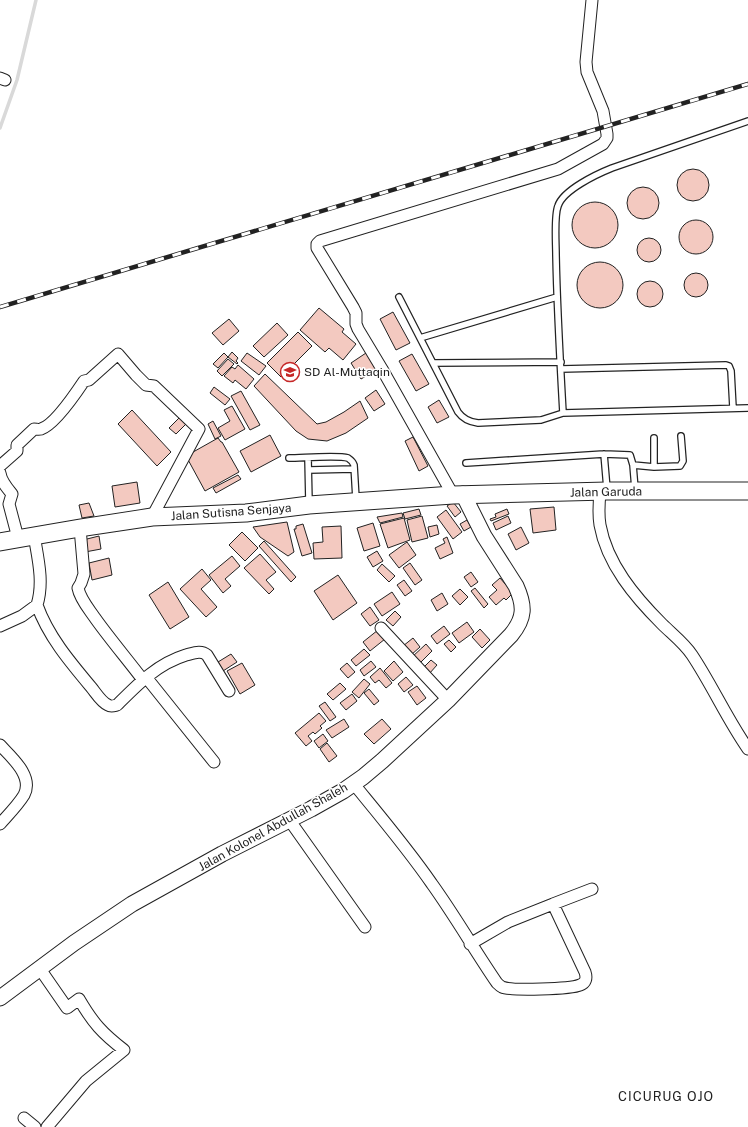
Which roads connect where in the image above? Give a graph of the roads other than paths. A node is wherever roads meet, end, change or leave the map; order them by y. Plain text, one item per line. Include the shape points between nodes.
1 (592, 0) edge
2 (748, 121) edge
3 (399, 297) dead end
4 (557, 297) junction
5 (420, 338) junction
6 (561, 362) junction
7 (433, 363) junction
8 (561, 368) junction
9 (732, 408) junction
10 (748, 408) edge
11 (563, 413) junction
12 (681, 436) dead end
13 (654, 438) dead end
14 (604, 454) junction
15 (289, 458) dead end
16 (308, 458) junction
17 (466, 463) dead end
18 (0, 466) edge
19 (633, 466) junction
20 (654, 467) junction
21 (354, 469) junction
22 (309, 470) junction
23 (0, 473) edge
24 (636, 491) junction
25 (748, 491) edge
26 (604, 492) junction
27 (458, 494) junction
28 (356, 502) junction
29 (309, 506) junction
30 (152, 517) junction
31 (80, 528) junction
32 (26, 537) junction
33 (0, 542) edge
34 (37, 605) junction
35 (0, 626) edge
36 (381, 628) dead end
37 (145, 678) junction
38 (229, 691) dead end
39 (448, 700) junction
40 (0, 745) edge
41 (748, 749) edge
42 (214, 762) dead end
43 (353, 783) junction
44 (290, 821) junction
45 (0, 824) edge
46 (592, 888) dead end
47 (553, 904) junction
48 (365, 927) dead end
49 (470, 944) junction
50 (40, 969) junction
51 (0, 998) edge
52 (24, 1118) dead end
53 (35, 1127) edge
54 (47, 1127) edge

1 - 27 street via 586,62 587,72 603,111 607,138 603,144 558,169 317,244 316,248 354,310 358,329
2 - 4 lane via 612,168 565,195 557,210
3 - 5 lane
4 - 5 lane
4 - 6 lane
5 - 7 lane
6 - 7 lane
6 - 8 lane
7 - 11 lane via 458,412 470,422 541,420
8 - 9 lane via 726,364 732,371
8 - 11 lane
9 - 10 lane
9 - 11 lane
12 - 20 lane via 682,464
13 - 20 lane
14 - 17 lane
14 - 19 lane via 630,455
14 - 26 lane
15 - 16 lane
16 - 21 lane via 346,458 352,461
16 - 22 lane
18 - 30 street via 16,451 17,445 34,429 40,430 50,423 84,382 118,354 146,385 154,386 199,430
19 - 20 lane
19 - 24 lane
21 - 22 lane
21 - 28 lane
22 - 29 lane
23 - 32 street via 12,494 9,504
24 - 25 main road, Jalan Garuda
24 - 26 main road, Jalan Garuda
26 - 27 main road, Jalan Garuda
26 - 41 street via 599,514 600,525 618,571 644,605 692,654
27 - 28 main road, Jalan Sutisna Senjaya
27 - 39 main road, Jalan Kolonel Abdullah Shaleh via 516,586 523,609 514,631
28 - 29 main road, Jalan Sutisna Senjaya
29 - 30 main road, Jalan Sutisna Senjaya via 246,513
30 - 31 main road, Jalan Sutisna Senjaya
31 - 32 main road, Jalan Sutisna Senjaya
31 - 37 street via 84,574 78,588 82,600 105,632
32 - 33 main road, Jalan Sutisna Senjaya
32 - 34 street via 41,578
34 - 35 street via 22,616
34 - 37 street via 54,640 105,704 117,705
36 - 39 street
37 - 38 street via 170,660 201,652 207,655
37 - 42 street
39 - 43 main road, Jalan Kolonel Abdullah Shaleh via 382,761
40 - 45 street via 23,772 26,788
43 - 44 main road, Jalan Kolonel Abdullah Shaleh
43 - 49 street via 420,868
44 - 48 street
44 - 50 main road, Jalan Kolonel Abdullah Shaleh via 222,854 132,904
46 - 47 street
47 - 49 street via 508,922
47 - 49 street via 586,975 585,982 580,986 540,989 501,987
50 - 51 main road, Jalan Kolonel Abdullah Shaleh
50 - 54 street via 67,1008 79,999 91,1019 124,1050 86,1080
52 - 53 street

